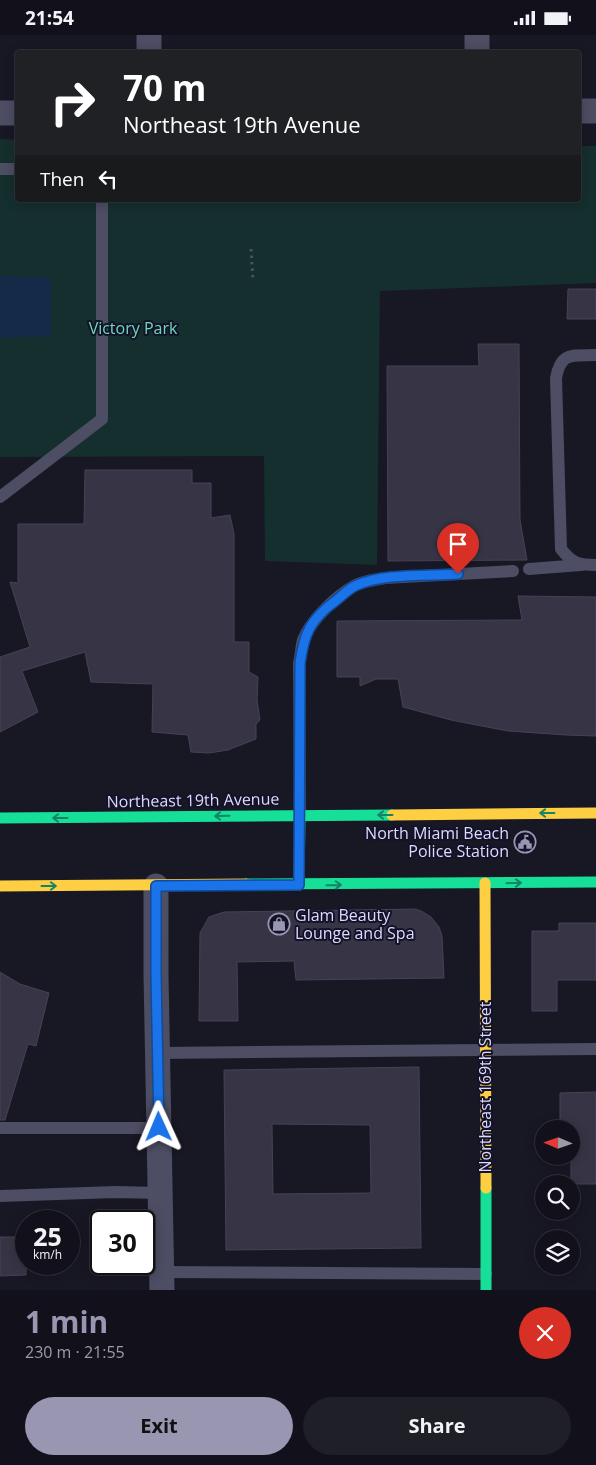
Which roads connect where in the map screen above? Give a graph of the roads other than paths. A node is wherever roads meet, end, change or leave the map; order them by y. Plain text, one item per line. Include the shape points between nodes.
1 (149, 35) edge
2 (477, 35) edge
3 (149, 50) edge
4 (477, 50) edge
5 (581, 111) edge
6 (596, 111) edge
7 (0, 113) edge
8 (15, 113) edge
9 (0, 169) edge
10 (15, 169) edge
11 (102, 202) edge
12 (596, 355) edge
13 (0, 497) edge
14 (590, 565) edge
15 (529, 569) dead end
16 (513, 571) dead end
17 (596, 813) edge
18 (300, 816) junction
19 (0, 818) edge
20 (596, 882) edge
21 (485, 883) junction
22 (299, 885) junction
23 (0, 886) edge
24 (156, 886) junction
25 (485, 1049) junction
26 (596, 1049) edge
27 (158, 1053) junction
28 (159, 1127) junction
29 (0, 1128) edge
30 (160, 1193) junction
31 (0, 1196) edge
32 (486, 1274) junction
33 (162, 1281) edge
34 (486, 1290) edge

1 - 3 street
2 - 4 street
5 - 6 street
7 - 8 street
9 - 10 lane
11 - 13 lane via 102,419
12 - 14 lane via 568,356 558,365 556,378 561,549 570,560
14 - 15 lane
16 - 18 lane via 370,581 355,586 312,622 303,641 300,663
17 -> 18 street, Northeast 19th Avenue
18 -> 19 street, Northeast 19th Avenue
18 - 22 street
21 -> 20 street
22 -> 21 street
21 - 25 street, Northeast 169th Street
22 - 24 street
23 -> 24 street
24 - 27 street
25 - 26 lane
25 - 27 lane
25 - 32 street, Northeast 169th Street
27 - 28 street
28 - 29 lane
28 - 30 street
30 - 31 lane
30 - 33 street
32 - 33 lane
32 - 34 street, Northeast 169th Street

